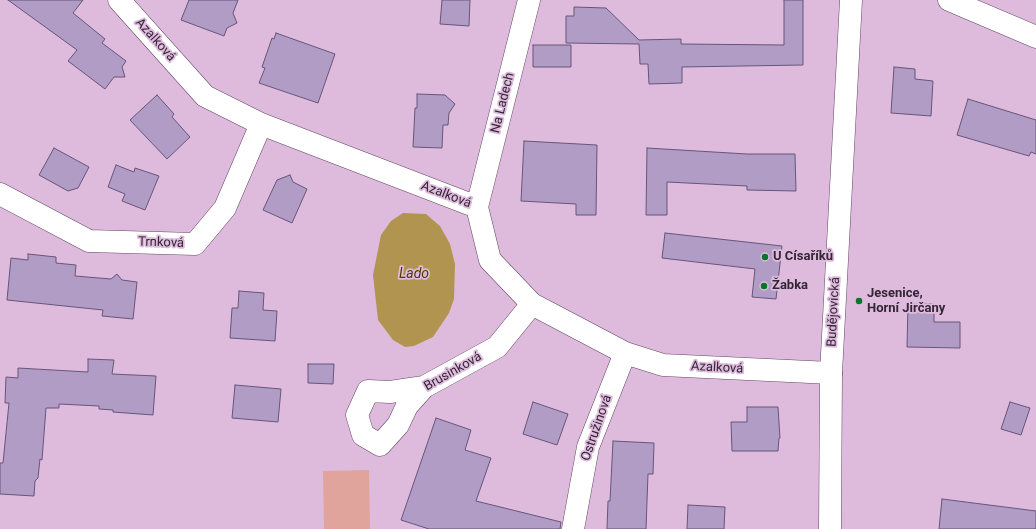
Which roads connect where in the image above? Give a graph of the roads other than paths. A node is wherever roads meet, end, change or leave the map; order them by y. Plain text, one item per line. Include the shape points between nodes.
1 (119, 0) edge
2 (529, 0) edge
3 (851, 0) edge
4 (949, 0) edge
5 (1036, 37) edge
6 (261, 124) junction
7 (0, 194) edge
8 (477, 207) junction
9 (532, 304) junction
10 (625, 353) junction
11 (831, 373) junction
12 (424, 387) junction
13 (573, 529) edge
14 (830, 529) edge

1 - 6 street, Azalková via 205,96
2 - 8 street, Na Ladech
3 - 11 street, Budějovická
4 - 5 street
6 - 7 street, Trnková via 225,208 195,244 89,241
6 - 8 street, Azalková
8 - 9 street, Azalková via 490,260
9 - 10 street, Azalková
9 - 12 street, Brusinková via 497,347
10 - 11 street, Azalková via 663,365
10 - 13 street, Ostružinová via 588,447
11 - 14 street, Budějovická
12 - 12 street, Brusinková via 407,406 398,425 380,445 363,435 357,416 368,391 390,392

